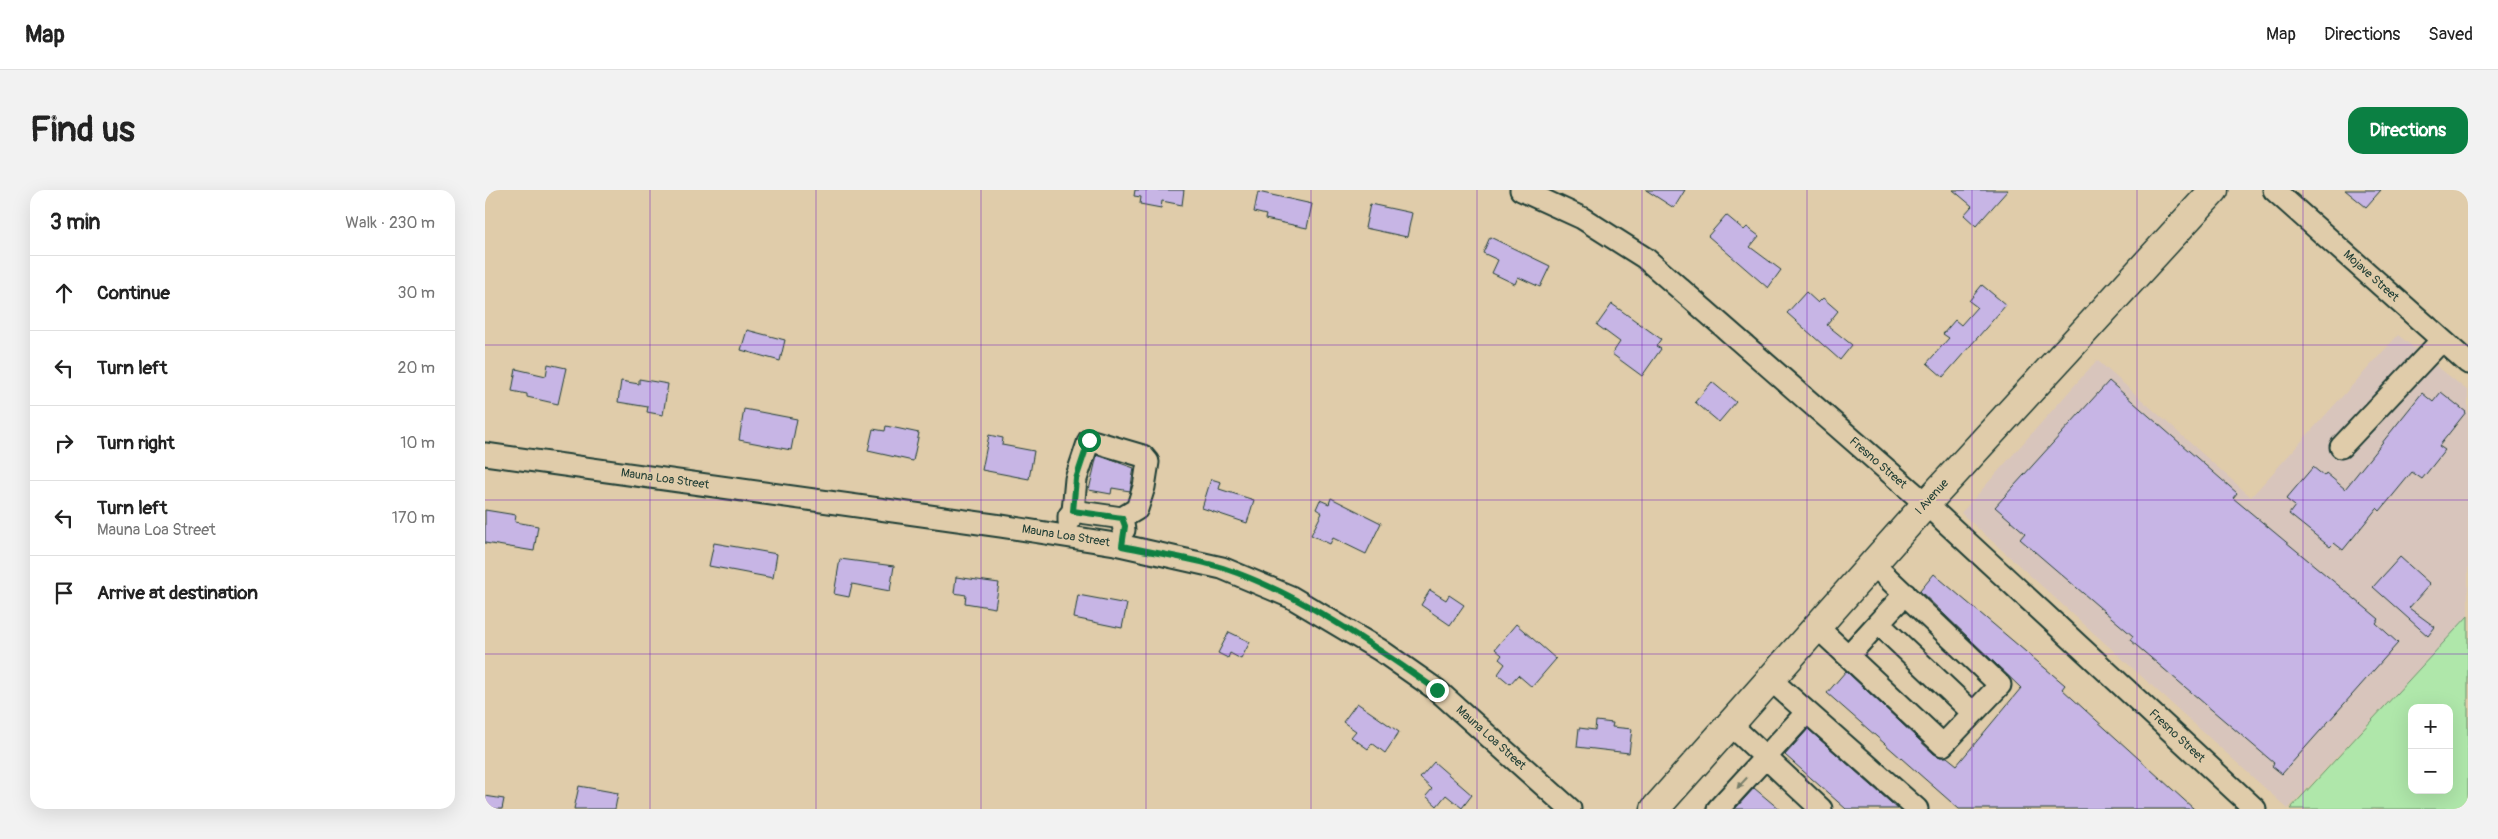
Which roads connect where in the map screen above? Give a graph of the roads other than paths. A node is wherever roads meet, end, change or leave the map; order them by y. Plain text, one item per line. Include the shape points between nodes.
1 (1521, 190) edge
2 (2214, 190) edge
3 (2274, 190) edge
4 (2442, 340) junction
5 (2468, 363) edge
6 (2341, 447) dead end
7 (485, 454) edge
8 (1926, 504) junction
9 (1073, 511) junction
10 (1122, 518) junction
11 (1069, 536) junction
12 (1122, 546) junction
13 (1874, 564) junction
14 (1905, 594) junction
15 (1878, 623) junction
16 (1818, 628) junction
17 (1848, 656) junction
18 (1771, 680) junction
19 (1807, 712) junction
20 (1973, 713) junction
21 (1731, 725) junction
22 (1765, 757) junction
23 (1570, 809) edge
24 (1655, 809) edge
25 (1718, 809) edge
26 (1821, 809) edge
27 (1917, 809) edge
28 (2255, 809) edge

1 - 8 street, Fresno Street via 1582,218 1645,258
2 - 8 main road, I Avenue
3 - 4 street, Mojave Street
4 - 5 street, Mojave Street
4 - 6 street
7 - 11 street, Mauna Loa Street
8 - 13 main road, I Avenue
8 - 28 street, Fresno Street
9 - 10 street
9 - 10 street via 1076,479 1089,440 1143,456 1148,462 1137,510
9 - 11 street via 1069,516
10 - 12 street via 1125,526
11 - 12 street, Mauna Loa Street
12 - 23 street, Mauna Loa Street via 1222,568 1322,614 1437,690
13 - 14 street
13 - 16 main road, I Avenue
14 - 15 street
14 - 20 street via 2000,685
15 - 17 street
15 - 20 street
16 - 17 street
16 - 18 main road, I Avenue
17 - 20 street via 1943,745
18 - 19 street
18 - 21 main road, I Avenue
19 - 22 street
19 - 27 street
21 - 22 street
21 - 24 main road, I Avenue
22 -> 25 street
22 - 26 street

